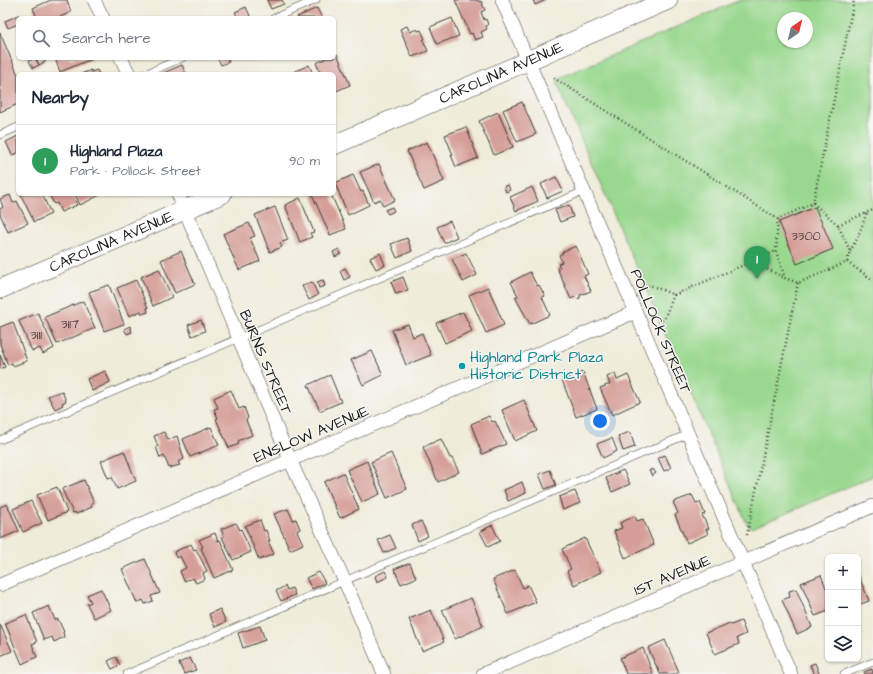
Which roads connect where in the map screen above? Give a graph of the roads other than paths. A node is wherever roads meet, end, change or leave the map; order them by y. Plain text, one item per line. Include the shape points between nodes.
1 (94, 0) edge
2 (316, 0) edge
3 (502, 0) edge
4 (668, 0) edge
5 (102, 16) edge
6 (279, 16) edge
7 (122, 60) edge
8 (177, 60) edge
9 (528, 60) junction
10 (128, 72) edge
11 (149, 72) edge
12 (16, 128) edge
13 (0, 134) edge
14 (336, 144) edge
15 (584, 191) junction
16 (212, 196) edge
17 (182, 202) edge
18 (0, 289) edge
19 (635, 312) junction
20 (239, 338) junction
21 (688, 434) junction
22 (0, 440) edge
23 (290, 460) junction
24 (873, 506) edge
25 (743, 562) junction
26 (345, 582) junction
27 (0, 585) edge
28 (873, 662) edge
29 (127, 674) edge
30 (384, 674) edge
31 (483, 674) edge
32 (791, 674) edge
33 (844, 674) edge

1 - 5 street
2 - 6 lane
3 - 9 street, POLLOCK STREET
4 - 9 street, CAROLINA AVENUE
7 - 10 street
8 - 11 lane
9 - 14 street, CAROLINA AVENUE
9 - 15 street, POLLOCK STREET
12 - 13 lane
15 - 19 street, POLLOCK STREET
15 - 20 lane
16 - 17 street, CAROLINA AVENUE
17 - 18 street, CAROLINA AVENUE
17 - 20 street, BURNS STREET
19 - 21 street, POLLOCK STREET
19 - 23 street, ENSLOW AVENUE
20 - 22 lane
20 - 23 street, BURNS STREET
21 - 25 street, POLLOCK STREET
21 - 26 lane
23 - 26 street, BURNS STREET
23 - 27 street, ENSLOW AVENUE
24 - 25 street, 1ST AVENUE
25 - 31 street, 1ST AVENUE
25 - 32 street, POLLOCK STREET
26 - 29 lane
26 - 30 street, BURNS STREET
28 - 33 lane

